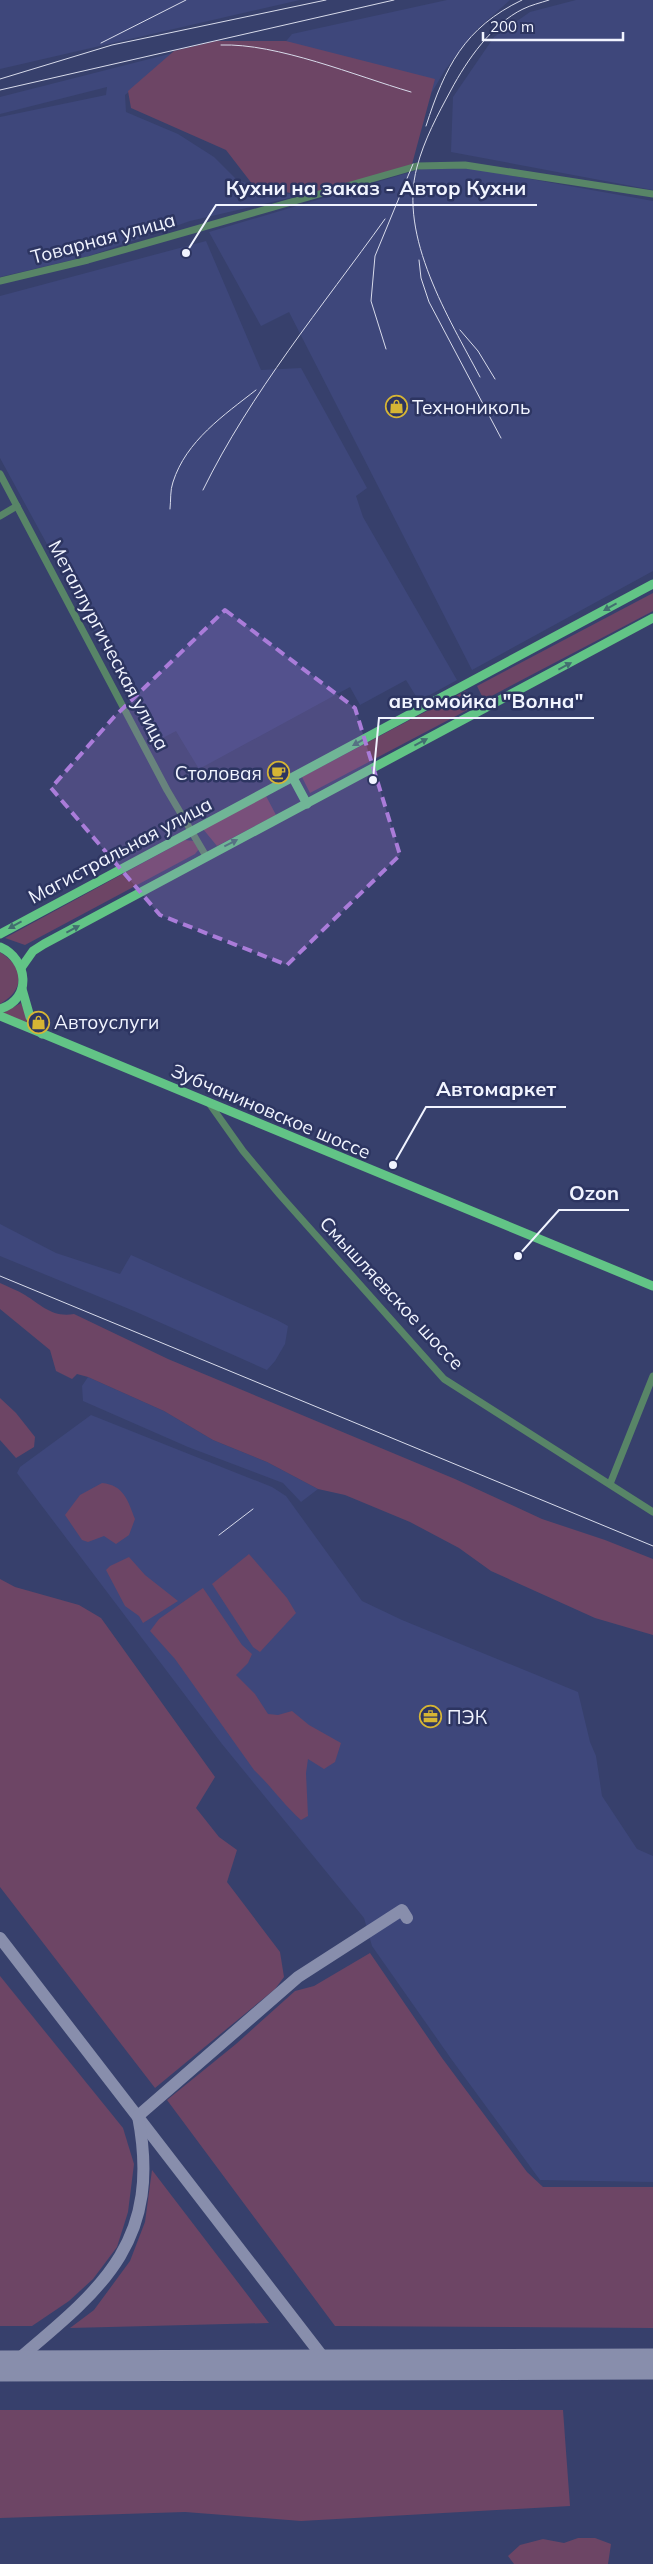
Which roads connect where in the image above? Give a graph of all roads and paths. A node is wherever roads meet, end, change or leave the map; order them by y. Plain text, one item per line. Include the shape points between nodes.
1 (653, 194) edge
2 (0, 281) edge
3 (0, 474) edge
4 (17, 506) junction
5 (0, 516) edge
6 (653, 584) edge
7 (653, 618) edge
8 (293, 778) junction
9 (308, 804) junction
10 (190, 831) junction
11 (206, 856) junction
12 (0, 934) edge
13 (0, 947) edge
14 (21, 968) junction
15 (22, 989) junction
16 (0, 1009) edge
17 (0, 1016) edge
18 (43, 1036) junction
19 (209, 1104) junction
20 (653, 1286) edge
21 (653, 1376) edge
22 (610, 1484) junction
23 (653, 1512) edge

1 - 2 street, Товарная улица via 464,165 417,166 88,260
3 - 4 street, Металлургическая улица
4 - 5 street
4 - 10 street, Металлургическая улица
6 -> 8 main road, Магистральная улица
9 -> 7 main road
8 - 9 main road
8 - 10 main road, Магистральная улица
11 -> 9 main road
10 - 11 street, Металлургическая улица
10 -> 12 main road, Магистральная улица
14 -> 11 main road via 33,951 44,944
13 - 14 main road via 13,955
14 - 15 main road
15 - 16 main road via 12,1003
15 - 18 main road via 30,1017
17 - 18 main road, Зубчаниновское шоссе
18 - 19 main road, Зубчаниновское шоссе
19 - 20 main road, Зубчаниновское шоссе
19 - 22 street, Смышляевское шоссе via 280,1195 444,1379
21 - 22 street
22 - 23 street, Смышляевское шоссе

